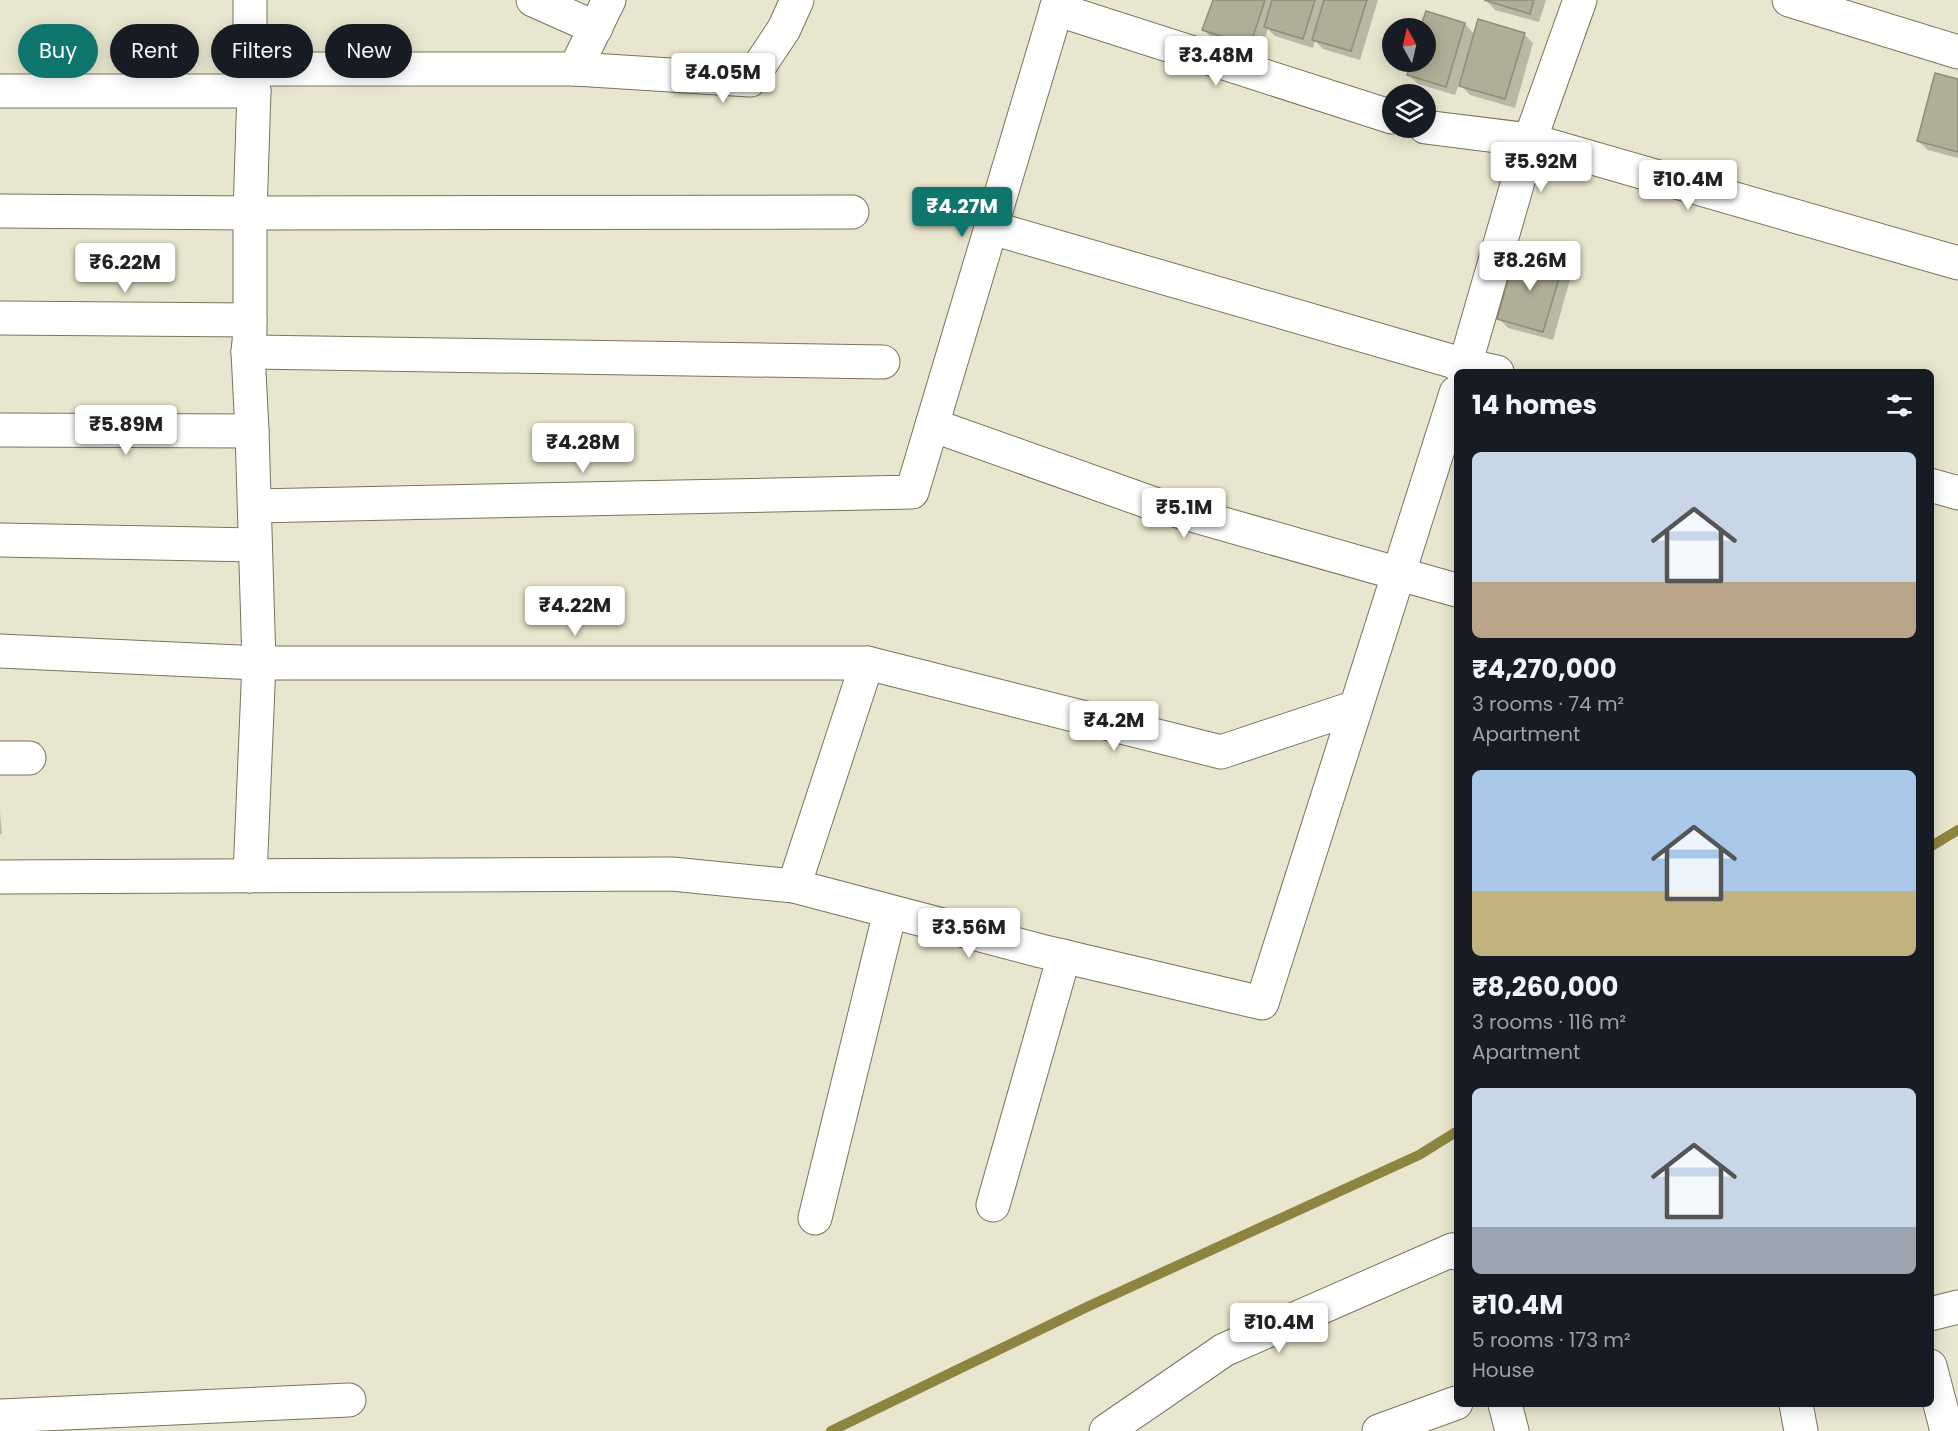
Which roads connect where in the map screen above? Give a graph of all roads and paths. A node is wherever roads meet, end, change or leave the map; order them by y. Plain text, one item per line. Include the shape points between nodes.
1 (250, 0) edge
2 (533, 0) edge
3 (797, 0) edge
4 (1580, 0) edge
5 (1789, 0) edge
6 (1058, 4) edge
7 (603, 14) edge
8 (1958, 52) edge
9 (575, 69) junction
10 (252, 80) junction
11 (0, 91) edge
12 (1382, 114) edge
13 (1436, 128) edge
14 (1530, 140) junction
15 (0, 211) edge
16 (852, 212) dead end
17 (250, 213) junction
18 (992, 228) junction
19 (1958, 262) edge
20 (0, 318) edge
21 (248, 336) junction
22 (883, 362) dead end
23 (1464, 369) edge
24 (1454, 373) edge
25 (1454, 401) edge
26 (932, 425) junction
27 (0, 430) edge
28 (252, 431) junction
29 (1934, 486) edge
30 (1958, 493) edge
31 (255, 506) junction
32 (0, 540) edge
33 (255, 545) junction
34 (1398, 574) junction
35 (1454, 589) edge
36 (0, 651) edge
37 (259, 663) junction
38 (867, 663) junction
39 (1356, 707) junction
40 (250, 876) junction
41 (0, 877) edge
42 (794, 886) junction
43 (890, 912) junction
44 (1064, 956) junction
45 (993, 1205) dead end
46 (814, 1218) dead end
47 (1454, 1252) edge
48 (1958, 1307) edge
49 (1934, 1313) edge
50 (1934, 1381) edge
51 (349, 1400) dead end
52 (1454, 1404) edge
53 (1506, 1407) edge
54 (1797, 1407) edge
55 (0, 1416) edge
56 (1106, 1431) edge
57 (1379, 1431) edge
58 (1512, 1431) edge
59 (1801, 1431) edge
60 (1947, 1431) edge

1 - 10 street
2 - 7 street
3 - 9 street via 784,29 750,80
4 - 14 street
5 - 8 street
6 - 12 street
6 - 18 street
7 - 9 street
9 - 10 street
10 - 11 street
10 - 17 street
13 - 14 street
14 - 19 street
14 - 23 street
15 - 17 street
16 - 17 street
17 - 21 street
18 - 24 street
18 - 26 street
20 - 21 street
21 - 22 street
21 - 28 street
25 - 34 street
26 - 31 street via 912,492
26 - 34 street via 1160,506
27 - 28 street
28 - 31 street
29 - 30 street
31 - 33 street
32 - 33 street
33 - 37 street
34 - 35 street
34 - 39 street
36 - 37 street
37 - 38 street
37 - 40 street
38 - 39 street via 1221,753
38 - 42 street
39 - 44 street via 1262,1003
40 - 41 street
40 - 42 street via 672,874
42 - 43 street
43 - 44 street
43 - 46 street
44 - 45 street
47 - 56 street via 1224,1350
48 - 49 street
50 - 60 street
51 - 55 street
52 - 57 street
53 - 58 street
54 - 59 street

